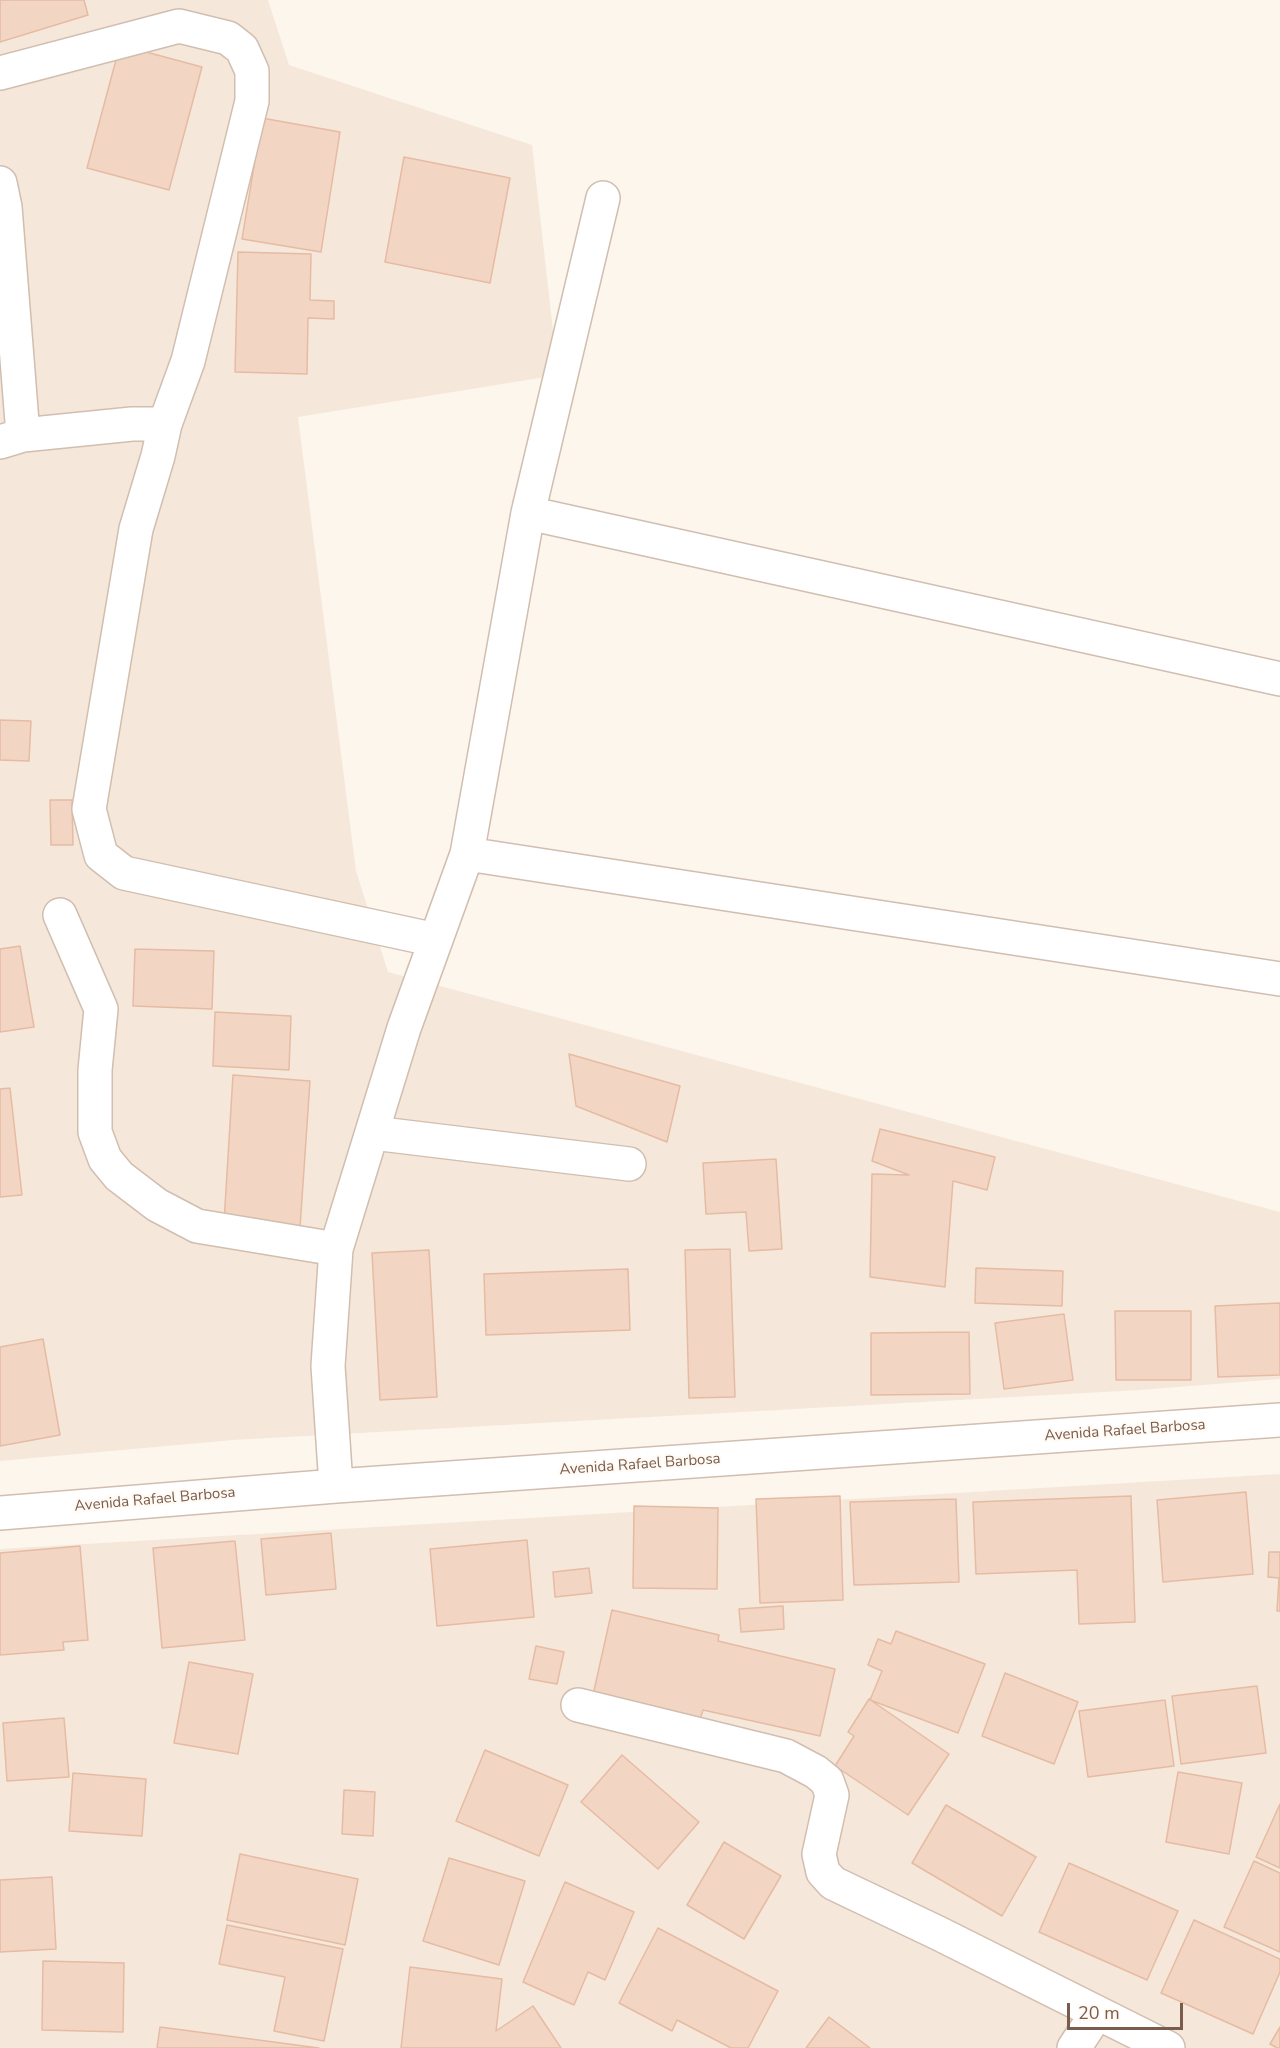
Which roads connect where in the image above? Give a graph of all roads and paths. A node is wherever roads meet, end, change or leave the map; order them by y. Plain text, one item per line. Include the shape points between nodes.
1 (0, 73) edge
2 (0, 183) edge
3 (603, 198) dead end
4 (165, 424) junction
5 (11, 439) edge
6 (528, 513) junction
7 (1280, 679) edge
8 (467, 854) junction
9 (60, 915) dead end
10 (436, 940) junction
11 (1280, 979) edge
12 (373, 1133) junction
13 (629, 1164) dead end
14 (336, 1249) junction
15 (1280, 1420) edge
16 (336, 1486) junction
17 (0, 1512) edge
18 (578, 1705) dead end
19 (1097, 2013) junction
20 (1074, 2048) edge
21 (1168, 2048) edge

1 - 4 street via 179,26 228,38 246,56 252,71 252,101 188,361
2 - 5 street via 6,218
3 - 6 street
4 - 5 street via 132,424
4 - 10 street via 136,529 89,809 101,855 124,873
6 - 7 street
6 - 8 street
8 - 10 street
8 - 11 street
9 - 14 street via 101,1009 94,1132 105,1159 119,1176 157,1205 197,1226
10 - 12 street via 404,1028
12 - 13 street
12 - 14 street
14 - 16 street via 328,1366
15 - 16 street, Avenida Rafael Barbosa
16 - 17 street, Avenida Rafael Barbosa
18 - 19 street via 786,1756 816,1772 827,1781 832,1795 819,1854 823,1872 833,1883
19 - 20 street
19 - 21 street

